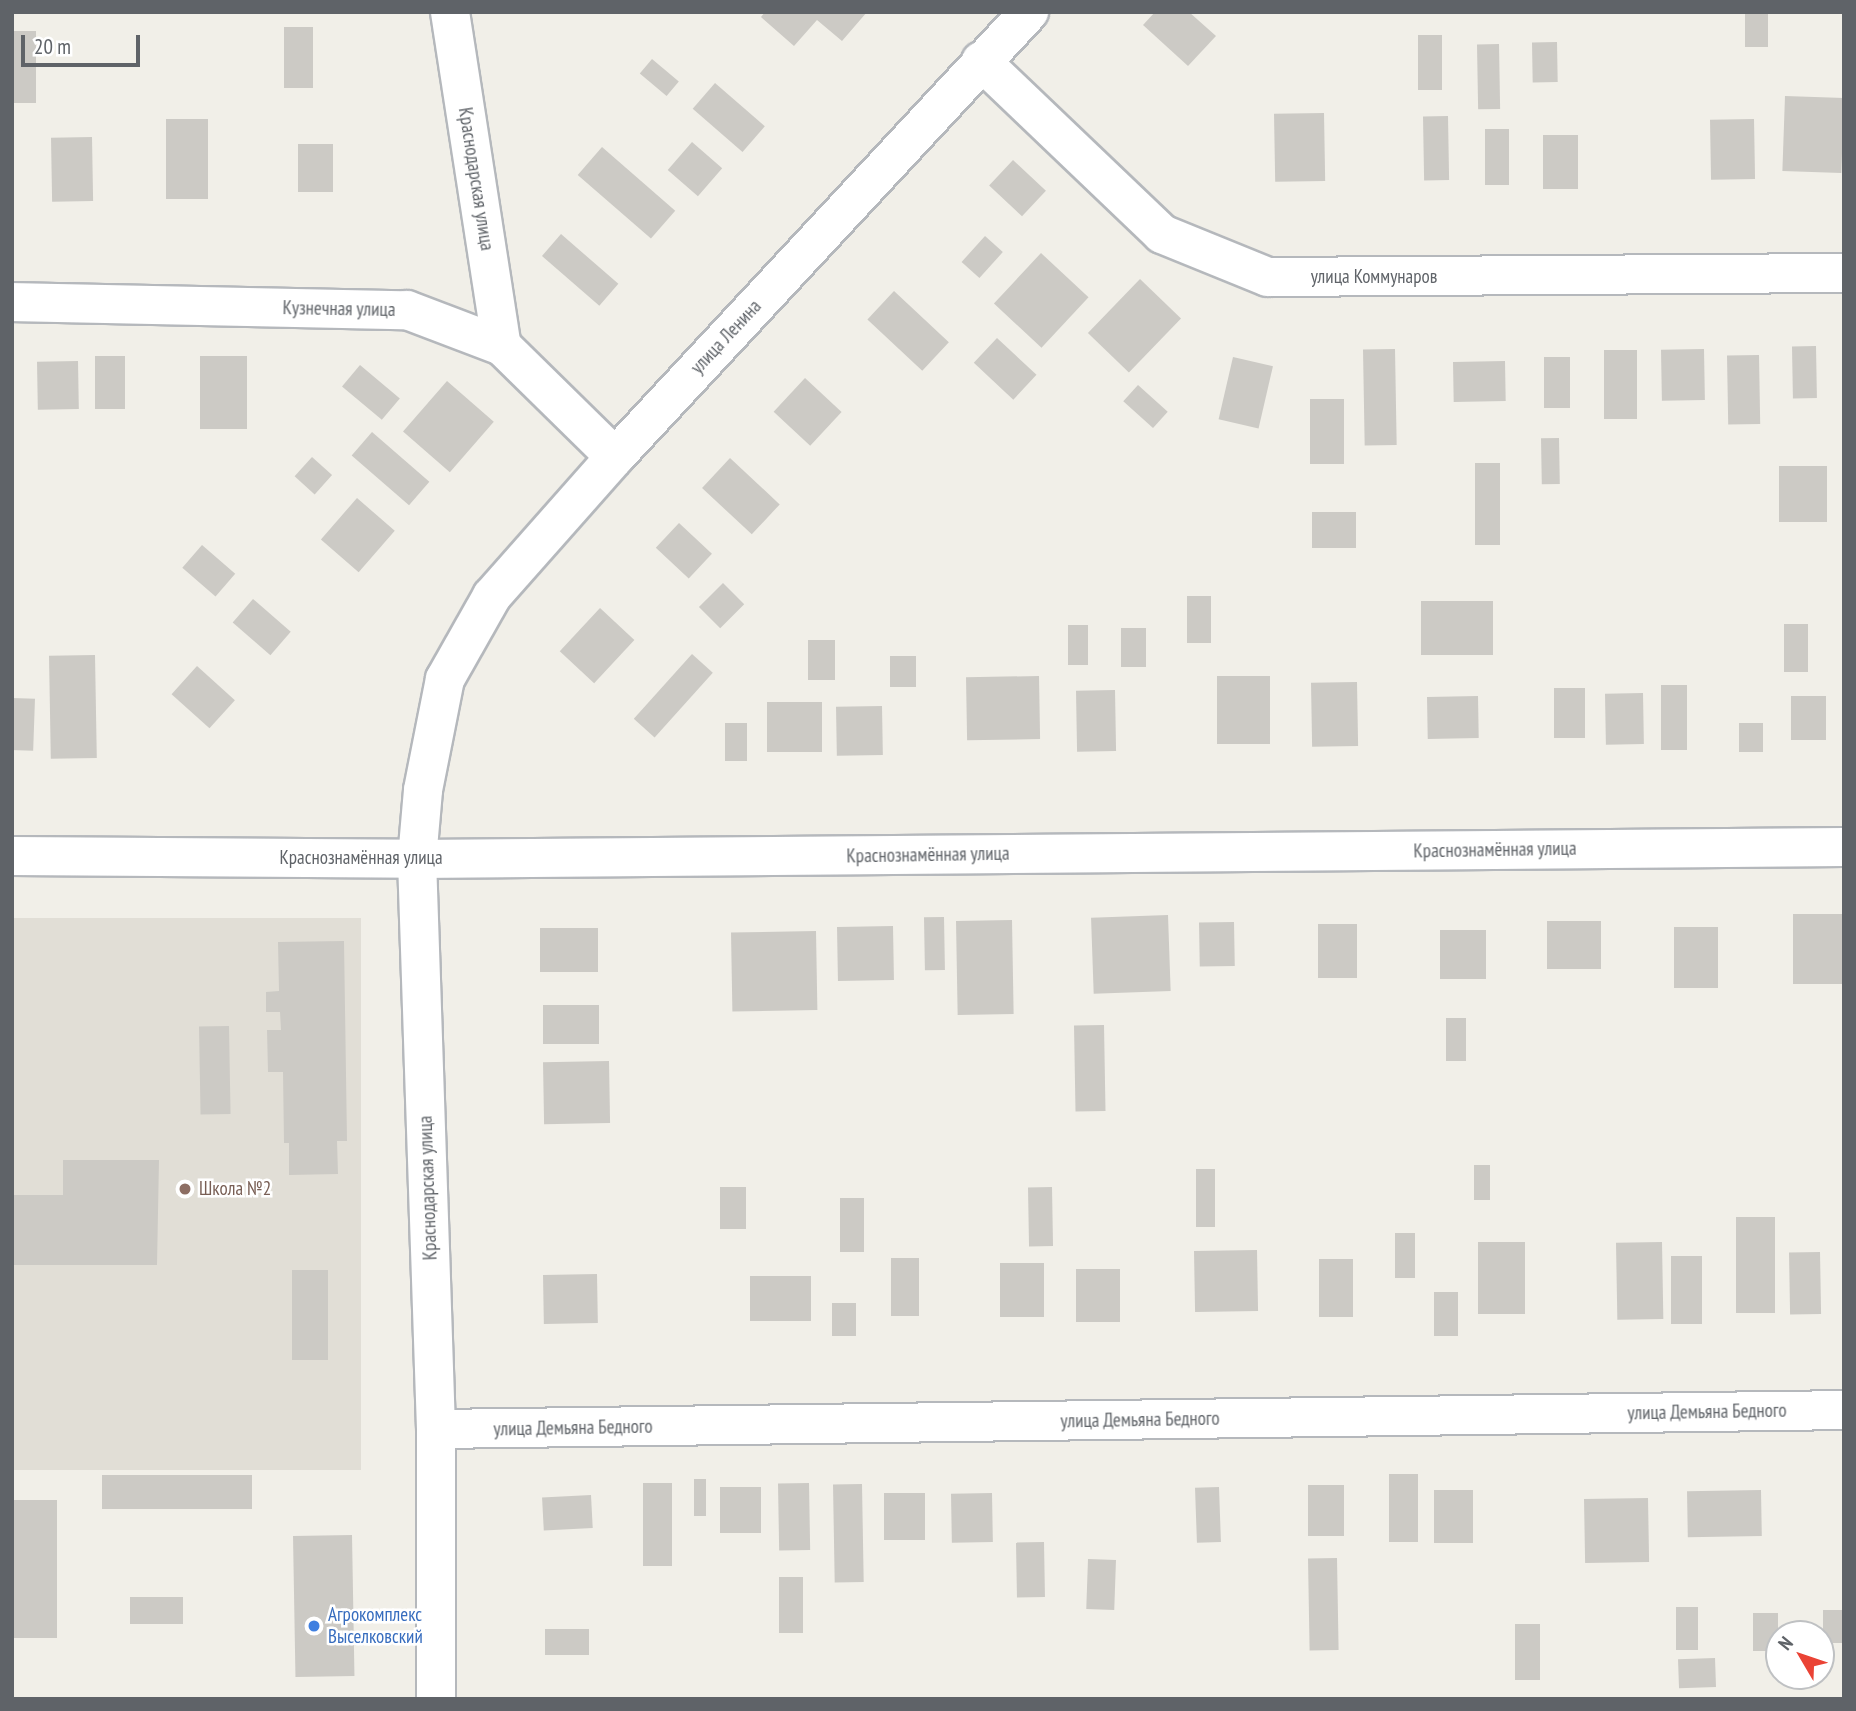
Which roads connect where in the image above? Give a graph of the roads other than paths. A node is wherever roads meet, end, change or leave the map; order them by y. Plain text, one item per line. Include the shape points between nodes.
1 (450, 12) edge
2 (1029, 12) edge
3 (981, 61) junction
4 (1844, 273) edge
5 (12, 302) edge
6 (502, 346) junction
7 (615, 457) junction
8 (445, 679) joint
9 (1844, 847) edge
10 (12, 856) edge
11 (417, 859) junction
12 (1844, 1410) edge
13 (436, 1429) junction
14 (436, 1699) edge

1 - 6 street, Краснодарская улица
2 - 3 street, улица Ленина
3 - 4 street, улица Коммунаров via 1162,234 1268,277
3 - 7 street, улица Ленина
5 - 6 street, Кузнечная улица via 407,310
6 - 7 street, Кузнечная улица
7 - 8 street, улица Ленина via 492,596
8 - 11 street, Краснодарская улица via 423,790
9 - 11 street, Краснознамённая улица
10 - 11 street, Краснознамённая улица
11 - 13 street, Краснодарская улица
12 - 13 street, улица Демьяна Бедного
13 - 14 street, Краснодарская улица

